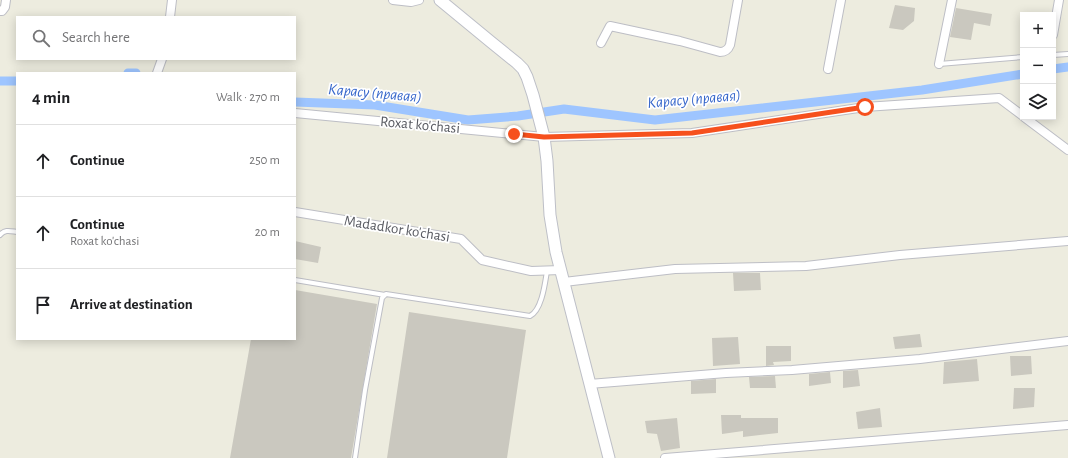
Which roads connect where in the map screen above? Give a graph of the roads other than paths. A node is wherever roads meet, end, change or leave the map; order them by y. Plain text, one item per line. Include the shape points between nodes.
1 (6, 0) edge
2 (172, 0) edge
3 (392, 0) edge
4 (419, 0) edge
5 (440, 0) edge
6 (738, 0) edge
7 (841, 0) edge
8 (952, 0) edge
9 (1058, 0) edge
10 (0, 11) edge
11 (1056, 14) edge
12 (170, 16) edge
13 (601, 42) dead end
14 (1068, 54) edge
15 (1056, 55) edge
16 (1020, 57) edge
17 (162, 60) edge
18 (939, 64) joint
19 (828, 69) dead end
20 (157, 72) edge
21 (296, 113) edge
22 (1020, 114) edge
23 (1028, 120) edge
24 (544, 134) junction
25 (1068, 150) edge
26 (296, 212) edge
27 (16, 232) edge
28 (0, 235) edge
29 (1068, 241) edge
30 (561, 270) junction
31 (547, 271) junction
32 (296, 280) edge
33 (564, 282) junction
34 (385, 295) junction
35 (1068, 341) edge
36 (589, 384) junction
37 (1068, 425) edge
38 (355, 458) edge
39 (609, 458) edge
40 (666, 458) edge

1 - 10 street via 5,7
2 - 12 street
3 - 4 street
5 - 24 main road via 520,66 527,77
6 - 13 street via 730,45 723,52 610,26
7 - 19 street
8 - 18 street
9 - 11 street
14 - 15 lane
16 - 18 lane
17 - 20 street
21 - 24 street, Roxat ko'chasi
22 - 24 street, Roxat ko'chasi via 999,98 865,107 692,133
23 - 25 street, Roxat ko'chasi
24 - 30 main road via 553,240
26 - 31 street, Madadkor ko'chasi via 461,239 482,260 531,271
27 - 28 lane via 6,231
29 - 33 street via 900,255 806,266 675,269
30 - 31 street, Madadkor ko'chasi
30 - 33 main road
31 - 34 lane via 537,310 530,316
32 - 34 lane
33 - 36 main road
34 - 38 lane via 382,298
35 - 36 street via 920,359
36 - 39 main road
37 - 40 street

